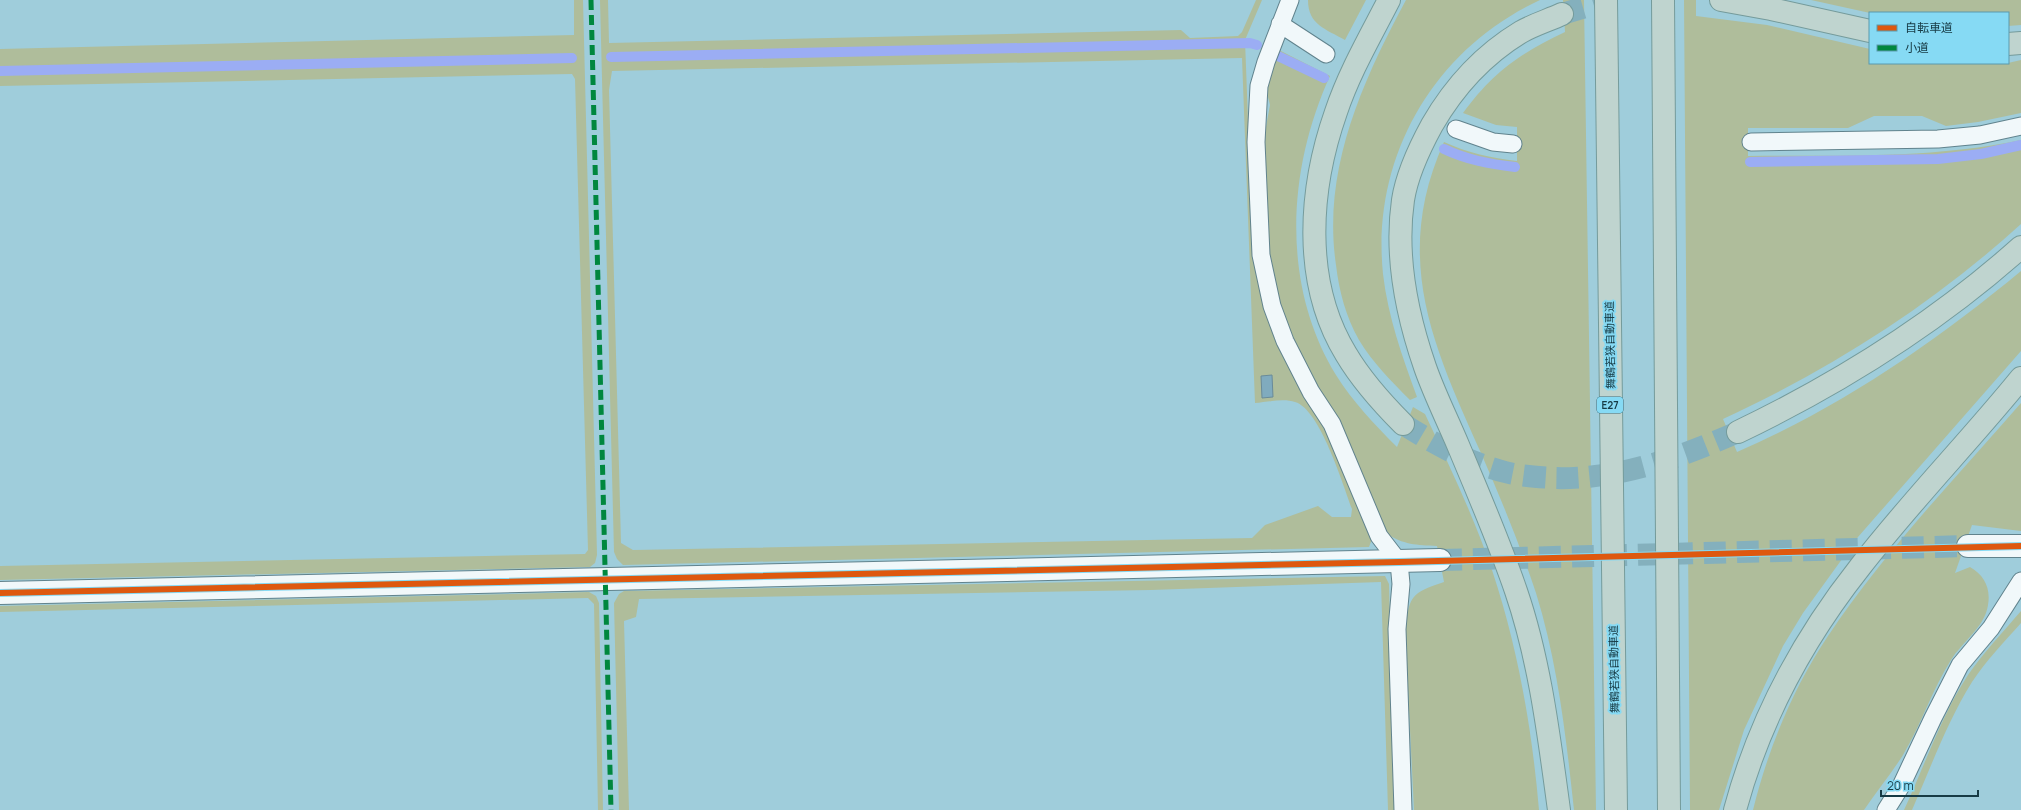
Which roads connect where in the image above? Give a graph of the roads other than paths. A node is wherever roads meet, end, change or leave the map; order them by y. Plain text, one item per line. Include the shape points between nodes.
1 (1290, 0) edge
2 (1389, 0) edge
3 (1606, 0) edge
4 (1663, 0) edge
5 (1721, 0) edge
6 (1562, 14) tunnel mouth
7 (1280, 24) junction
8 (1869, 31) edge
9 (2021, 43) edge
10 (2009, 44) edge
11 (1326, 54) dead end
12 (2021, 126) edge
13 (1456, 130) dead end
14 (1751, 142) dead end
15 (1513, 144) dead end
16 (2021, 247) edge
17 (2021, 378) edge
18 (1403, 424) tunnel mouth
19 (1738, 432) tunnel mouth
20 (1968, 546) tunnel mouth
21 (2021, 546) edge
22 (1440, 560) tunnel mouth
23 (1399, 562) junction
24 (2021, 581) edge
25 (0, 593) edge
26 (1403, 810) edge
27 (1559, 810) edge
28 (1616, 810) edge
29 (1669, 810) edge
30 (1735, 810) edge
31 (1886, 810) edge

1 - 7 lane
2 - 18 highway via 1348,81 1336,112 1319,175 1314,242 1317,274 1324,300 1346,354 1380,402
3 - 28 highway, 舞鶴若狭自動車道 / E27
4 - 29 highway
5 - 8 highway
6 - 27 highway via 1522,32 1489,55 1462,82 1446,103 1424,140 1411,172 1404,199 1401,234 1406,295 1425,367 1497,538 1517,594 1540,684
7 - 11 lane
7 - 23 lane via 1259,86 1257,117 1259,228 1265,279 1285,341 1310,392 1332,424 1379,536
9 - 10 highway
12 - 14 lane via 1980,135 1938,140
13 - 15 lane via 1493,142
16 - 19 highway via 1996,270 1900,341 1790,407
17 - 30 highway via 1890,530 1834,602 1807,644 1768,715
20 - 21 street
22 - 23 street
23 - 25 street
23 - 26 lane via 1401,584 1397,629
24 - 31 lane via 1991,628 1960,666 1901,786

